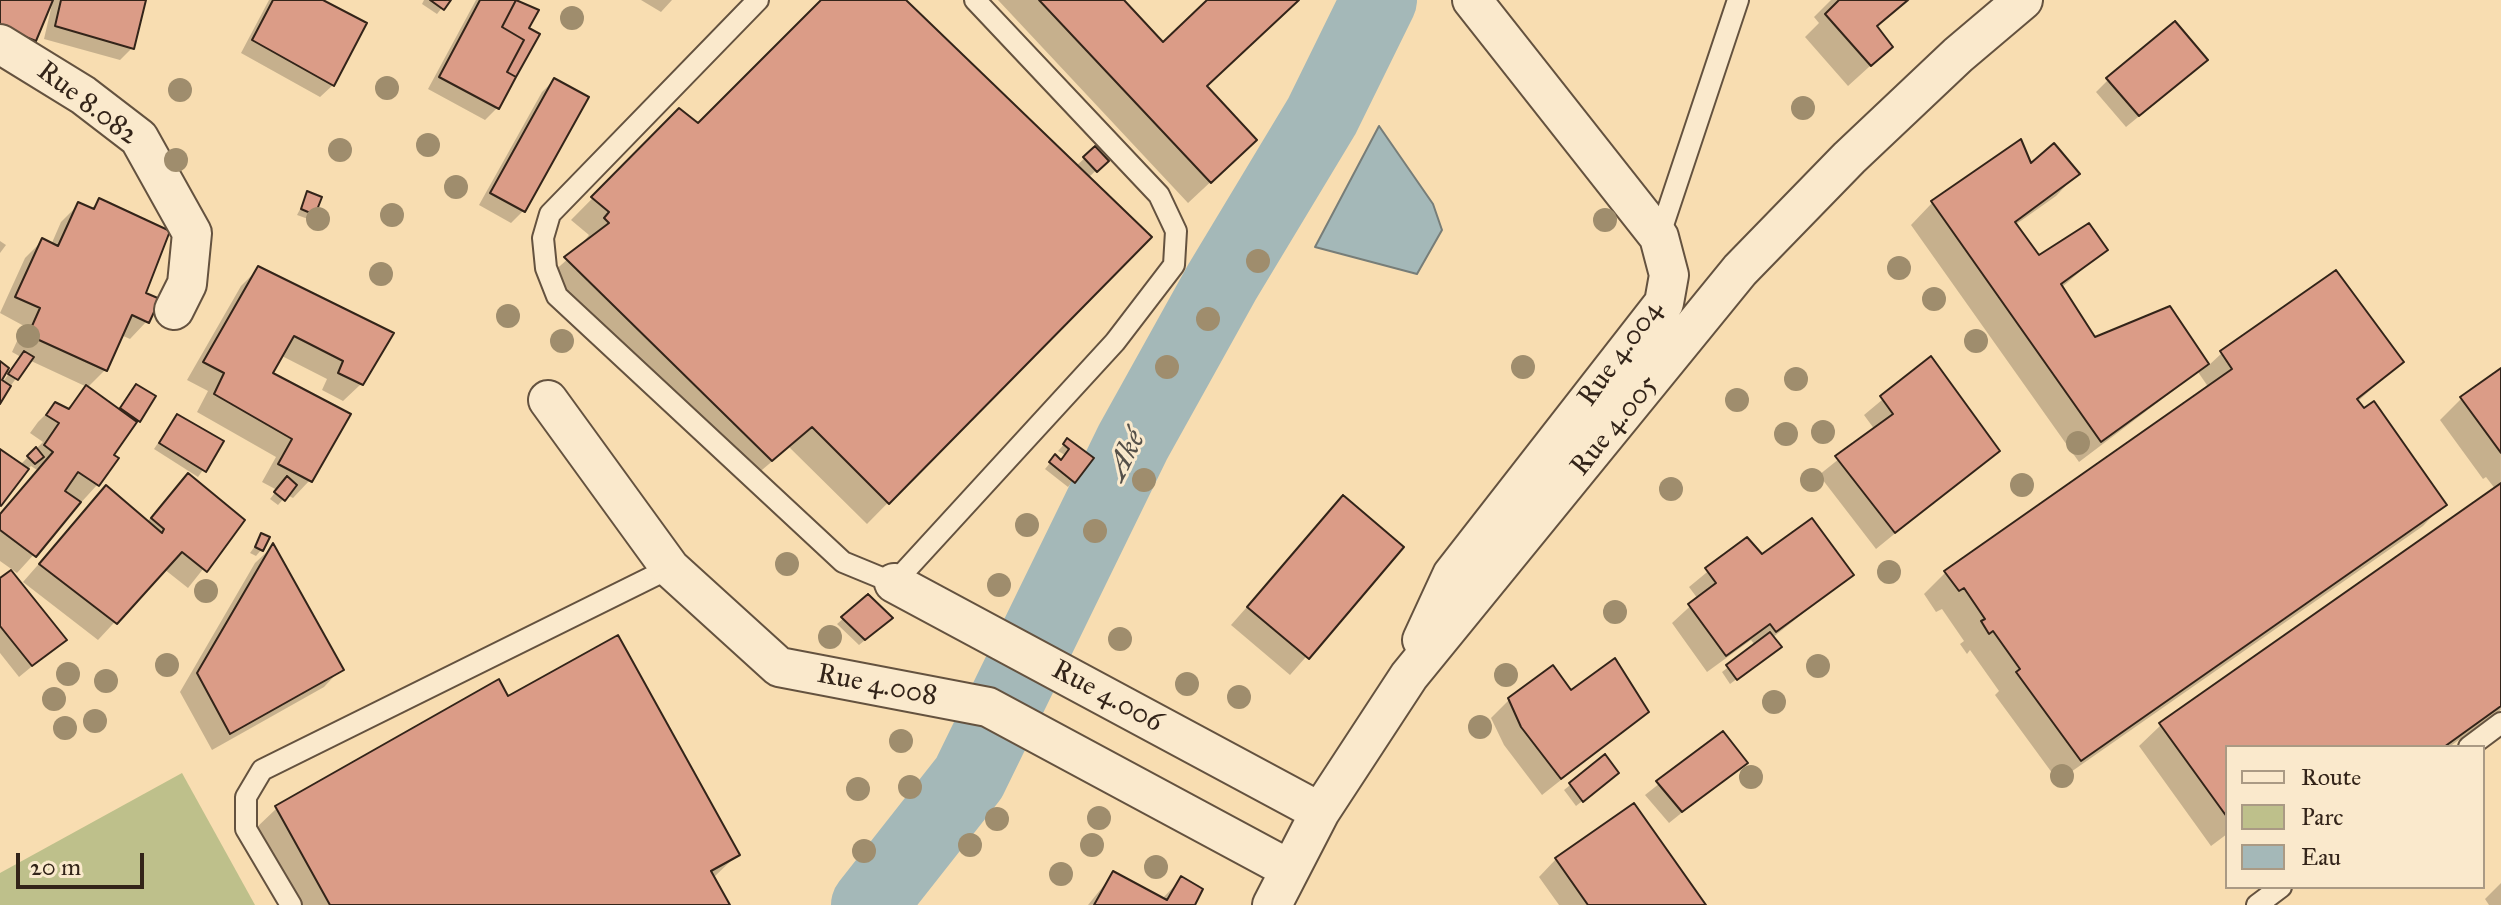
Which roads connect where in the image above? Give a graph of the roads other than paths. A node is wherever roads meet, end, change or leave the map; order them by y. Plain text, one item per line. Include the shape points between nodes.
1 (758, 0) edge
2 (975, 0) edge
3 (1472, 0) edge
4 (1738, 0) edge
5 (2023, 0) edge
6 (0, 44) edge
7 (1659, 237) junction
8 (174, 310) dead end
9 (548, 400) dead end
10 (670, 568) junction
11 (894, 583) junction
12 (1409, 676) junction
13 (2501, 723) edge
14 (2472, 745) edge
15 (1320, 812) junction
16 (1289, 869) junction
17 (2278, 889) edge
18 (291, 905) edge
19 (1272, 905) edge
20 (2257, 905) edge

1 - 11 lane via 550,214 543,238 546,268 557,296 843,562
2 - 11 lane via 1159,195 1176,231 1174,265 1115,342
3 - 7 street, Rue 4.004
4 - 7 lane
5 - 12 street, Rue 4.005 via 1849,158 1740,270
6 - 8 street, Rue 8.082 via 83,95 139,138 192,233 187,284
7 - 12 street, Rue 4.004 via 1669,275 1664,303 1452,575
9 - 10 street, Rue 4.008
10 - 16 street, Rue 4.008 via 779,667 988,707
10 - 18 lane via 262,770 246,797 246,829
11 - 15 street, Rue 4.006
12 - 15 street, Rue 4.005
13 - 14 lane
15 - 16 street, Rue 4.005
16 - 19 street, Rue 4.005
17 - 20 lane

